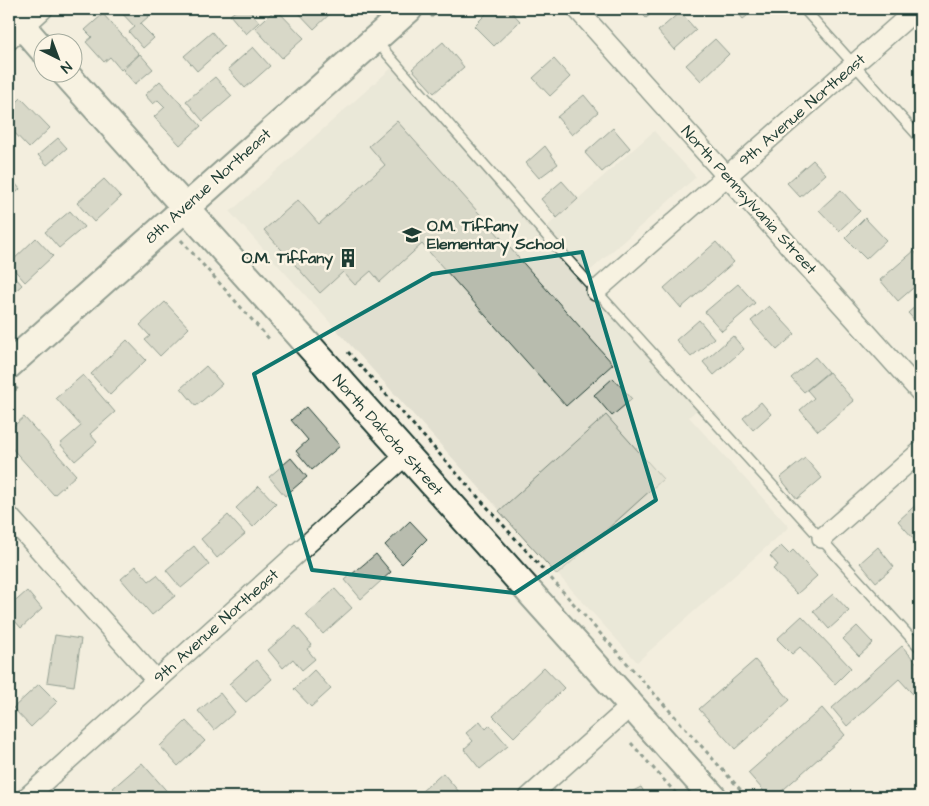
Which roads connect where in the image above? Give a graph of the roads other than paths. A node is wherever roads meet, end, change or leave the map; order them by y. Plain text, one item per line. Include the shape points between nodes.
1 (43, 9) edge
2 (409, 9) edge
3 (576, 9) edge
4 (804, 9) edge
5 (917, 9) edge
6 (14, 26) edge
7 (374, 39) junction
8 (32, 41) edge
9 (854, 64) junction
10 (73, 82) edge
11 (920, 138) edge
12 (728, 176) junction
13 (184, 207) junction
14 (596, 291) junction
15 (9, 365) edge
16 (920, 392) edge
17 (920, 452) edge
18 (406, 455) junction
19 (9, 516) edge
20 (822, 538) junction
21 (920, 648) edge
22 (156, 680) junction
23 (631, 706) junction
24 (26, 797) edge
25 (529, 797) edge
26 (713, 797) edge

1 - 6 street
2 - 7 street, 8th Avenue Northeast
3 - 12 street, North Pennsylvania Street
4 - 9 lane
5 - 9 street, 9th Avenue Northeast
6 - 8 street
7 - 13 street, 8th Avenue Northeast
7 - 14 lane
9 - 11 lane
9 - 12 street, 9th Avenue Northeast
10 - 13 street, North Dakota Street
12 - 14 street, 9th Avenue Northeast
12 - 16 street, North Pennsylvania Street
13 - 15 street, 8th Avenue Northeast
13 - 18 street, North Dakota Street
14 - 20 lane
17 - 20 street
18 - 22 street, 9th Avenue Northeast
18 - 23 street, North Dakota Street
19 - 22 street
20 - 21 lane
22 - 24 street, 9th Avenue Northeast
23 - 25 street
23 - 26 street, North Dakota Street

